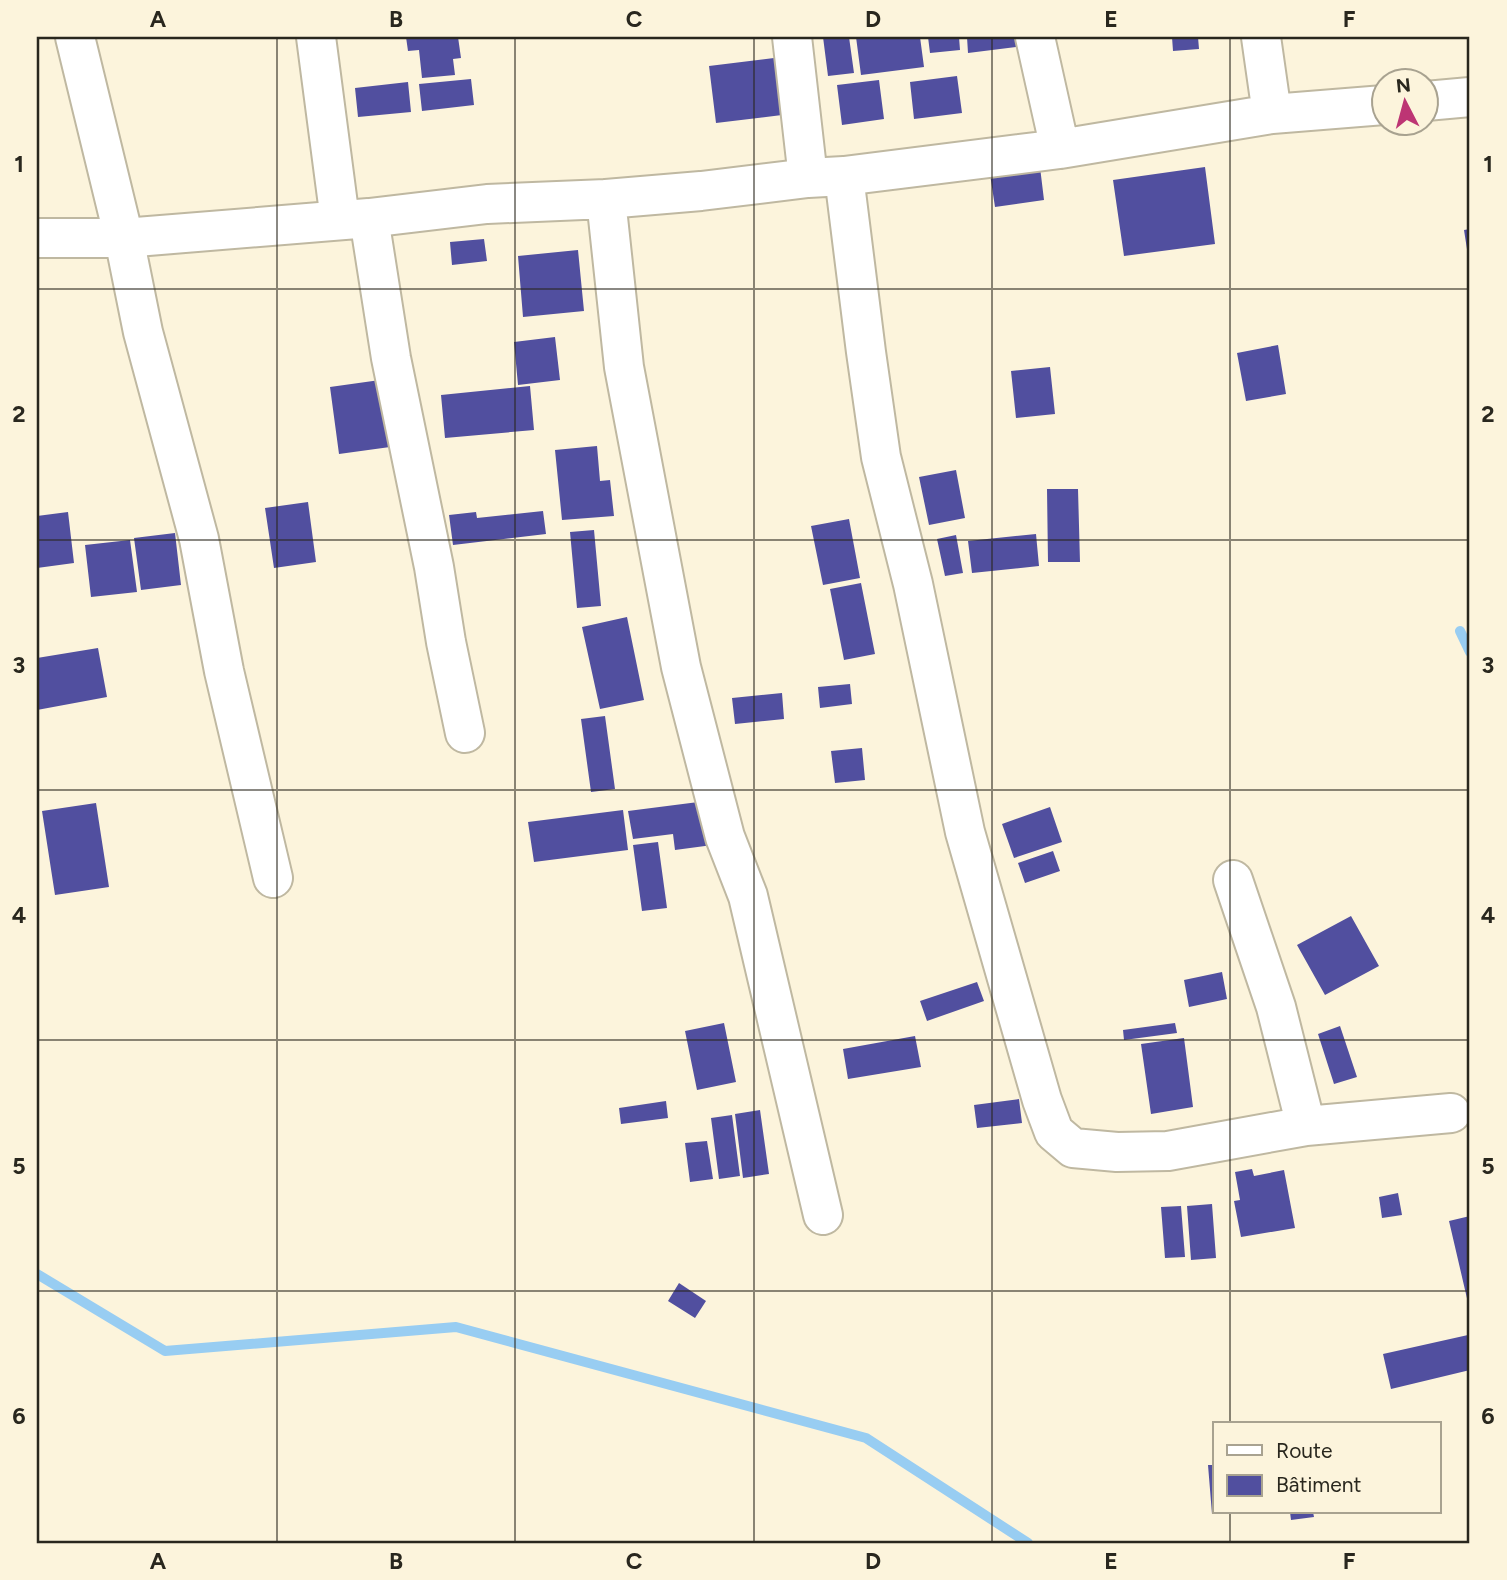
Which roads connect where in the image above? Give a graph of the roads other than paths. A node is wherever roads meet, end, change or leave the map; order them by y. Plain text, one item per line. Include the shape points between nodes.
1 (75, 37) edge
2 (316, 37) edge
3 (792, 37) edge
4 (1035, 37) edge
5 (1261, 37) edge
6 (1470, 97) edge
7 (1440, 100) edge
8 (1370, 105) edge
9 (1272, 114) junction
10 (1060, 149) junction
11 (827, 177) junction
12 (606, 199) junction
13 (355, 219) junction
14 (37, 238) edge
15 (124, 238) junction
16 (465, 733) dead end
17 (273, 878) dead end
18 (1233, 880) dead end
19 (1451, 1112) dead end
20 (1306, 1126) junction
21 (823, 1215) dead end

1 - 15 street
2 - 13 street
3 - 11 street
4 - 10 street
5 - 9 street
6 - 7 street
8 - 9 street
9 - 10 street
10 - 11 street
11 - 12 street
11 - 20 street via 866,352 881,457 965,832 1055,1132 1073,1148 1117,1153 1168,1151
12 - 13 street via 487,204
12 - 21 street via 624,367 681,667 725,837 748,896
13 - 15 street
13 - 16 street via 391,358
14 - 15 street
15 - 17 street via 142,332 199,539 224,671
18 - 20 street via 1276,1007
19 - 20 street

